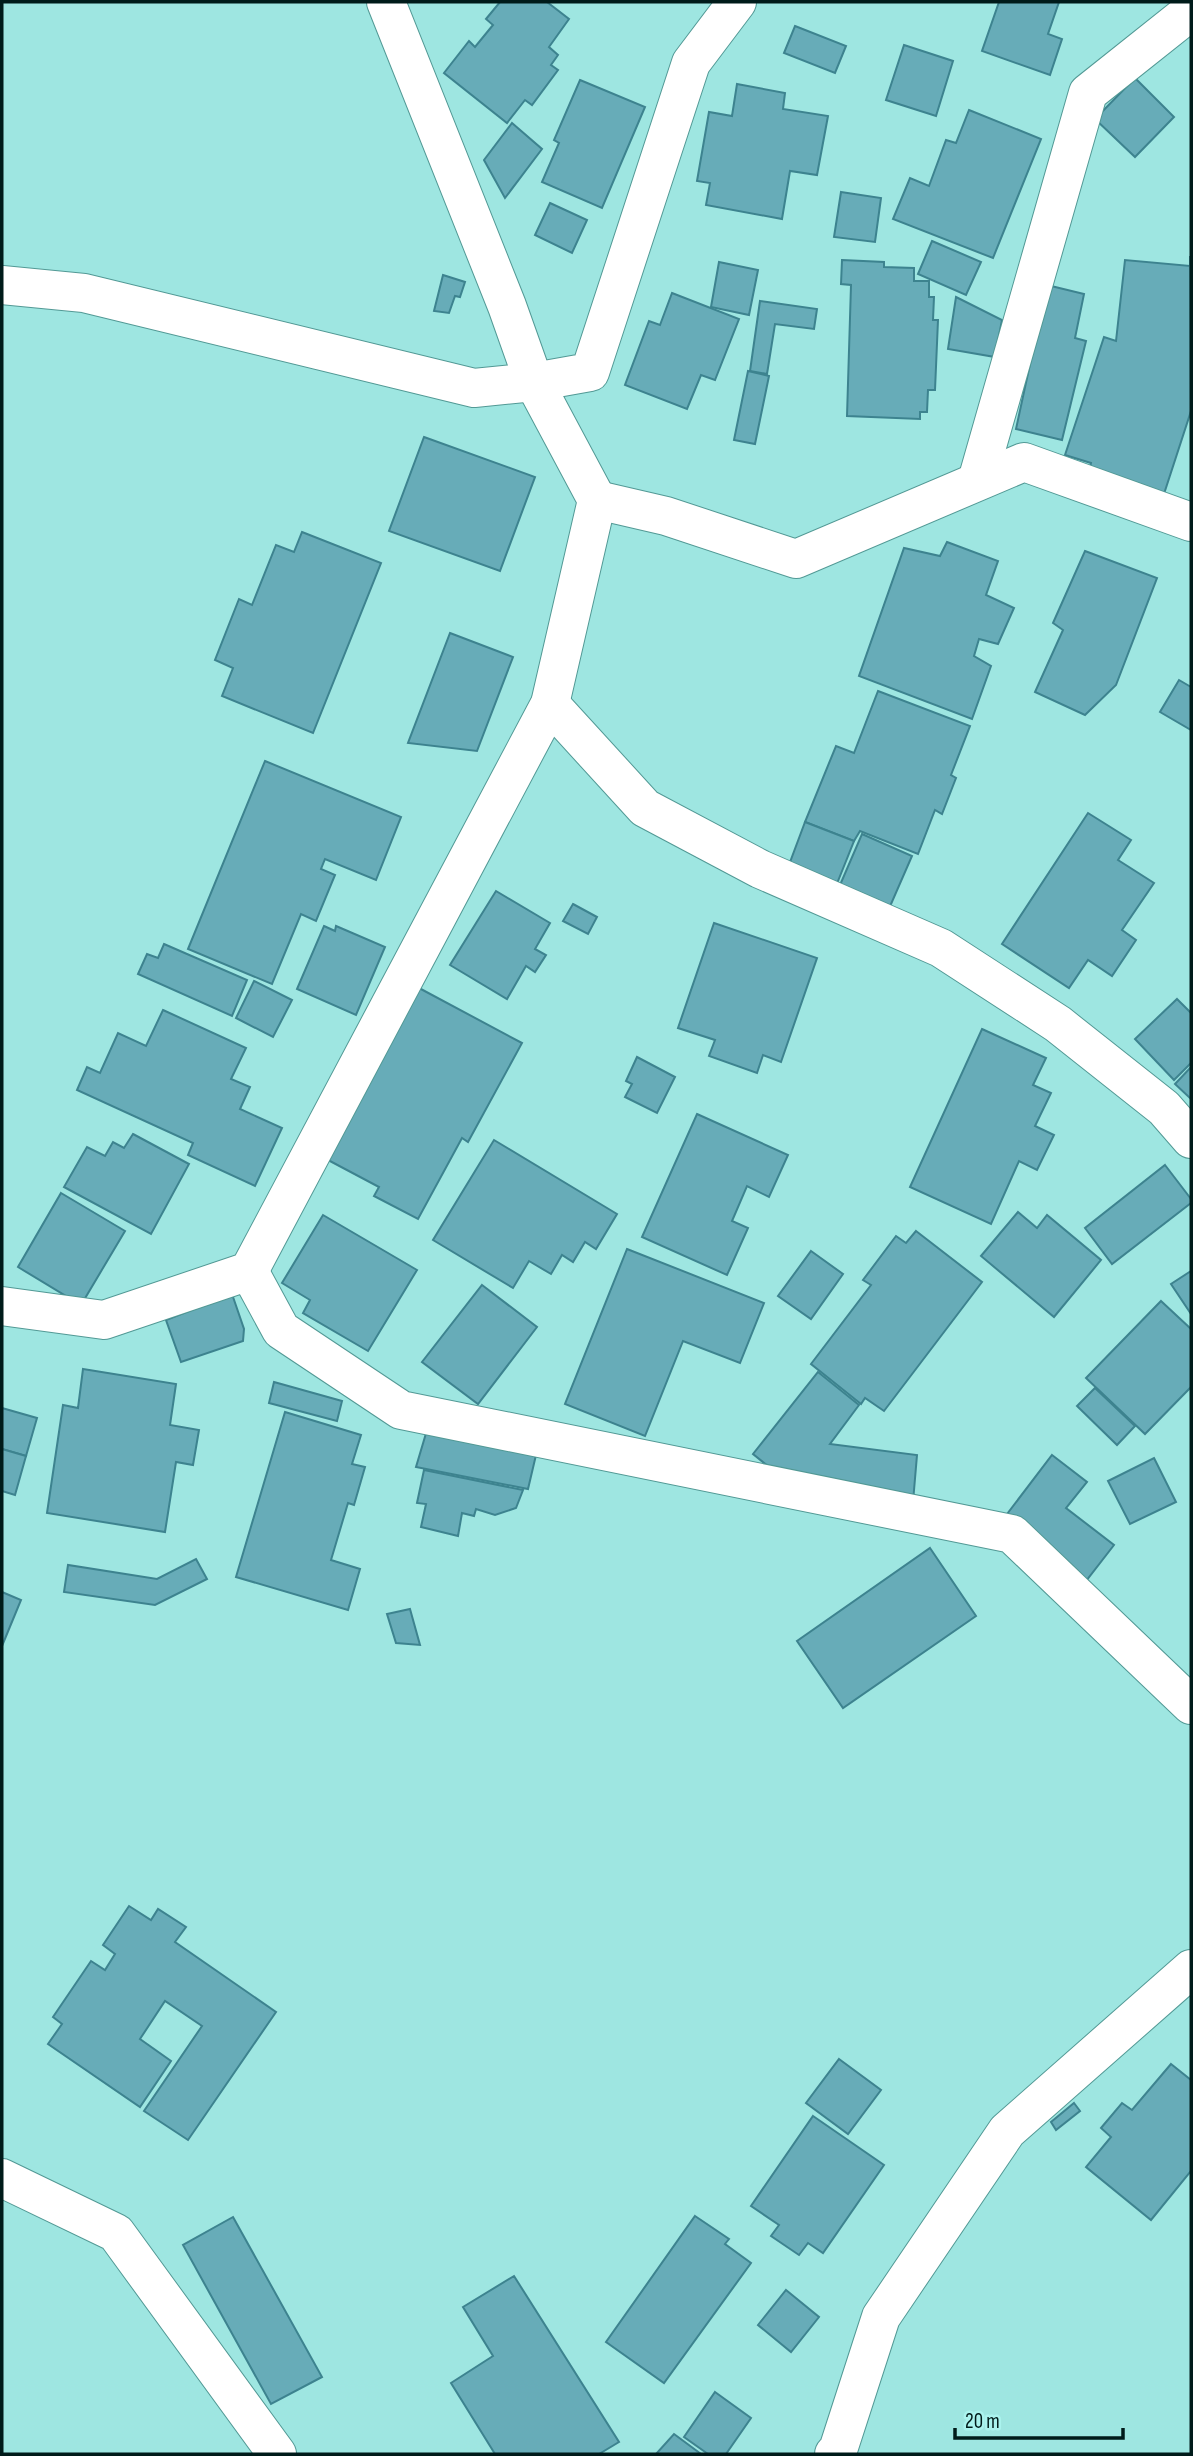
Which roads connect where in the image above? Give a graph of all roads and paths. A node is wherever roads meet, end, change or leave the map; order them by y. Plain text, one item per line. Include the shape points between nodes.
1 (386, 2) edge
2 (737, 2) edge
3 (1191, 11) edge
4 (2, 285) edge
5 (534, 382) junction
6 (977, 481) junction
7 (597, 499) junction
8 (1191, 522) edge
9 (550, 704) junction
10 (1191, 1139) edge
11 (248, 1271) junction
12 (2, 1306) edge
13 (1191, 1705) edge
14 (1191, 1969) edge
15 (2, 2178) edge
16 (277, 2454) edge
17 (834, 2454) edge

1 - 5 street
2 - 5 street via 691,63 590,372
3 - 6 street via 1088,93
4 - 5 street via 84,293 474,388
5 - 7 street
6 - 7 street via 796,559 666,516
6 - 8 street via 1024,461
7 - 9 street
9 - 10 street via 645,808 760,869 941,948 1058,1024 1164,1108
9 - 11 street
11 - 12 street via 104,1320
11 - 13 street via 281,1330 401,1410 1012,1534
14 - 17 street via 1007,2131 881,2318
15 - 16 street via 116,2233

